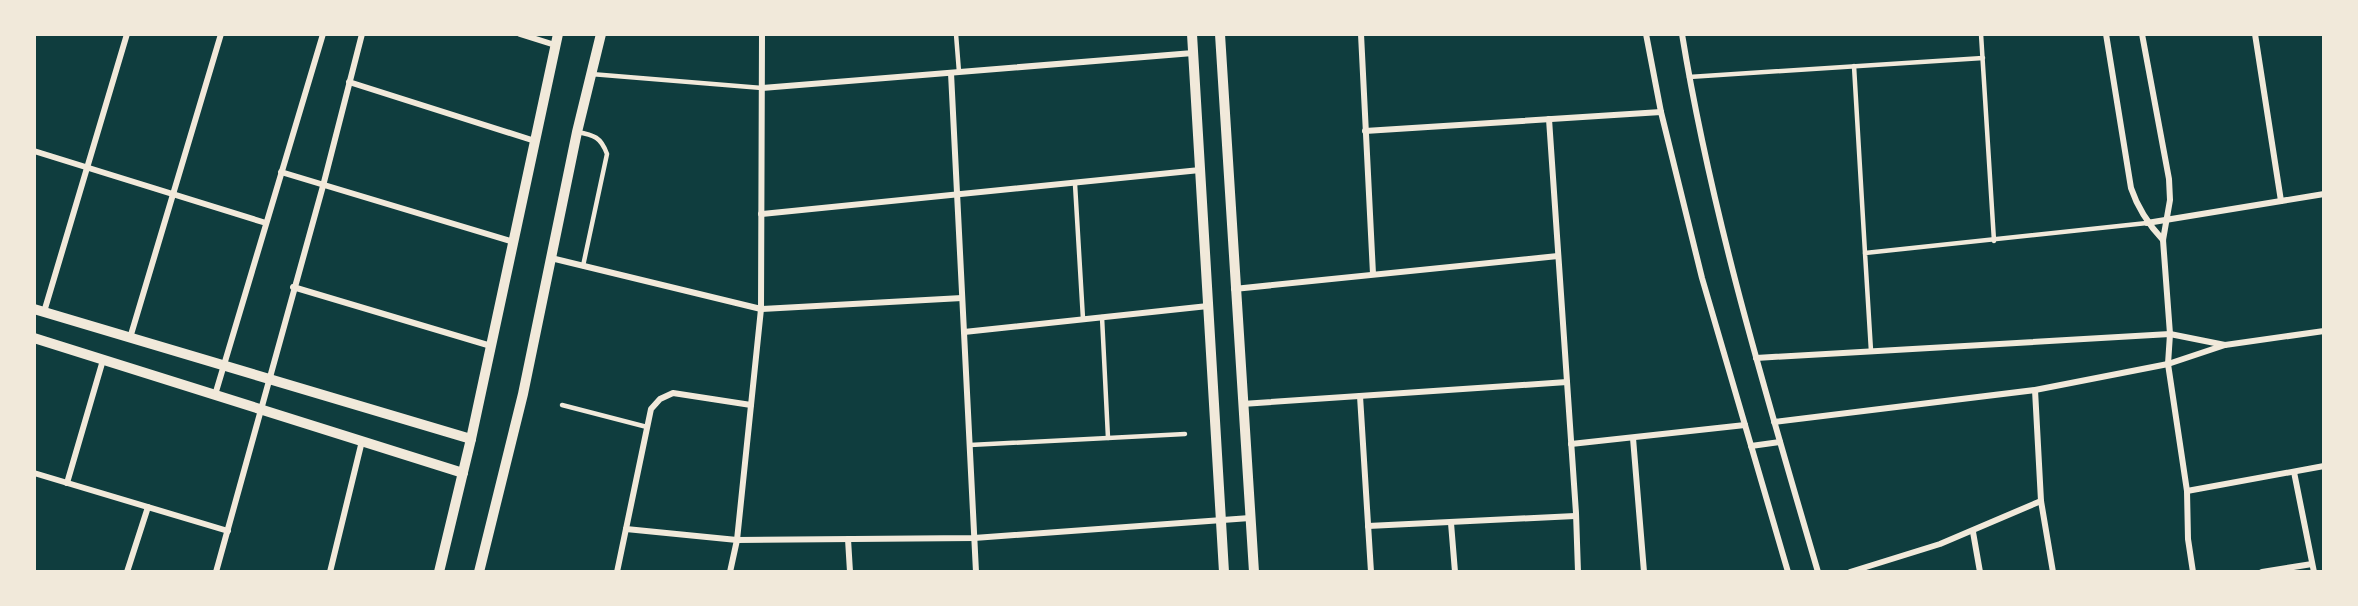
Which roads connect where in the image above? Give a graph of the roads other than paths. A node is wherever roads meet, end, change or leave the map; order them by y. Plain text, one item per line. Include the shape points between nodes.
1 (127, 34) edge
2 (221, 34) edge
3 (322, 34) edge
4 (362, 34) edge
5 (520, 34) edge
6 (601, 34) edge
7 (762, 34) edge
8 (956, 34) edge
9 (1192, 34) edge
10 (1220, 34) edge
11 (1361, 34) edge
12 (1646, 34) edge
13 (1682, 34) edge
14 (1981, 34) edge
15 (2106, 34) edge
16 (2142, 34) edge
17 (2255, 34) edge
18 (556, 40) edge
19 (1194, 53) junction
20 (1983, 58) junction
21 (1854, 66) junction
22 (959, 72) junction
23 (951, 73) junction
24 (591, 74) junction
25 (1689, 77) junction
26 (349, 82) junction
27 (762, 88) junction
28 (1660, 112) junction
29 (1549, 119) junction
30 (1365, 131) junction
31 (577, 132) junction
32 (535, 141) junction
33 (34, 151) edge
34 (87, 168) junction
35 (1200, 170) junction
36 (281, 172) junction
37 (1075, 184) junction
38 (323, 186) junction
39 (2324, 194) edge
40 (173, 195) junction
41 (957, 197) junction
42 (2281, 201) junction
43 (762, 214) junction
44 (2167, 219) junction
45 (266, 223) junction
46 (2148, 223) junction
47 (2163, 240) junction
48 (1994, 241) junction
49 (514, 242) junction
50 (1865, 253) junction
51 (1558, 256) junction
52 (551, 258) junction
53 (583, 266) junction
54 (1373, 274) junction
55 (293, 287) junction
56 (1234, 289) junction
57 (962, 298) junction
58 (1208, 306) junction
59 (760, 309) junction
60 (39, 310) edge
61 (1102, 317) junction
62 (1083, 319) junction
63 (2324, 331) edge
64 (964, 332) junction
65 (2170, 334) junction
66 (34, 338) edge
67 (130, 338) junction
68 (2225, 345) junction
69 (491, 346) junction
70 (1871, 351) junction
71 (1756, 358) junction
72 (103, 360) junction
73 (2168, 364) junction
74 (223, 365) junction
75 (270, 379) junction
76 (1567, 382) junction
77 (2035, 390) junction
78 (215, 395) junction
79 (1360, 396) junction
80 (1242, 404) junction
81 (562, 405) dead end
82 (751, 405) junction
83 (262, 410) junction
84 (1774, 422) junction
85 (1745, 425) junction
86 (647, 428) junction
87 (1185, 434) dead end
88 (1108, 438) junction
89 (1633, 438) junction
90 (471, 439) junction
91 (362, 441) junction
92 (1780, 442) junction
93 (1571, 444) junction
94 (970, 445) junction
95 (1751, 446) junction
96 (2324, 466) edge
97 (463, 472) junction
98 (2294, 472) junction
99 (34, 473) edge
100 (67, 483) junction
101 (2187, 491) junction
102 (2041, 501) junction
103 (148, 507) junction
104 (1575, 516) junction
105 (1250, 518) junction
106 (1221, 520) junction
107 (1451, 523) junction
108 (1368, 526) junction
109 (626, 529) junction
110 (228, 531) junction
111 (1973, 532) junction
112 (974, 538) junction
113 (848, 539) junction
114 (737, 540) junction
115 (2312, 564) junction
116 (127, 572) edge
117 (216, 572) edge
118 (330, 572) edge
119 (439, 572) edge
120 (479, 572) edge
121 (616, 572) edge
122 (729, 572) edge
123 (850, 572) edge
124 (976, 572) edge
125 (1224, 572) edge
126 (1254, 572) edge
127 (1371, 572) edge
128 (1455, 572) edge
129 (1578, 572) edge
130 (1644, 572) edge
131 (1788, 572) edge
132 (1818, 572) edge
133 (1850, 572) edge
134 (1980, 572) edge
135 (2054, 572) edge
136 (2193, 572) edge
137 (2262, 572) edge
138 (2314, 572) edge

1 - 34 street
2 - 40 street
3 - 36 street
4 - 26 street
5 - 18 street
6 - 24 street
7 - 27 street
8 - 22 lane
9 - 19 street
10 - 56 street
11 - 30 street
12 - 28 street
13 - 25 street
14 - 20 lane
15 - 46 street via 2131,188
16 - 44 street via 2169,179
17 - 42 street
18 - 32 street
19 - 22 street
19 - 35 street
20 - 21 lane
20 - 48 lane
21 - 25 lane
21 - 50 lane
22 - 23 street
23 - 27 street
23 - 41 street
24 - 27 lane
24 - 31 street
25 - 71 street via 1711,184
26 - 32 street
26 - 38 street
27 - 43 street
28 - 29 street
28 - 85 street
29 - 30 street
29 - 51 street
30 - 54 street
31 - 52 street
31 - 53 lane via 594,135 603,142 607,154
32 - 49 street
33 - 34 street
34 - 40 street
34 - 60 street
35 - 37 street
35 - 58 street
36 - 38 street
36 - 45 street
37 - 41 street
37 - 62 lane
38 - 49 street
38 - 55 street
39 - 42 street
40 - 45 street
40 - 67 street
41 - 43 street
41 - 57 street
42 - 44 street
43 - 59 street
44 - 46 street
44 - 47 street
45 - 74 street
46 - 47 street
46 - 48 lane
47 - 65 street
48 - 50 lane
49 - 69 street
50 - 70 lane
51 - 54 street
51 - 76 street
52 - 53 street
52 - 120 street via 523,394
53 - 59 street
54 - 56 street
55 - 69 street
55 - 75 street
56 - 80 street
57 - 59 street
57 - 64 street
58 - 61 street
58 - 106 street
59 - 82 street
60 - 67 street
61 - 62 street
61 - 88 lane
62 - 64 street
63 - 68 street
64 - 94 street
65 - 68 street
65 - 70 street
65 - 73 street
66 - 72 street
67 - 74 street
68 - 73 street
69 - 90 street
70 - 71 street
71 - 84 street
72 - 78 street
72 - 100 street
73 - 77 street
73 - 101 street
74 - 75 street
74 - 78 street
75 - 83 street
75 - 90 street
76 - 79 street
76 - 93 street
77 - 84 street
77 - 102 street
78 - 83 street
79 - 80 street
79 - 108 street
80 - 105 street
81 - 86 lane
82 - 86 street via 673,393 651,409
82 - 114 street
83 - 91 street
83 - 110 street
84 - 92 street
85 - 89 street
85 - 95 street
86 - 109 street
87 - 88 lane
88 - 94 lane
89 - 93 street
89 - 130 street
90 - 97 street
91 - 97 street
91 - 118 street
92 - 95 street
92 - 132 street
93 - 104 street
94 - 112 street
95 - 131 street
96 - 98 street
97 - 119 street
98 - 101 street
98 - 115 street
99 - 100 street
100 - 103 street
101 - 136 street
102 - 111 street
102 - 135 street
103 - 110 street
103 - 116 street
104 - 107 street
104 - 129 street
105 - 106 street
105 - 126 street
106 - 112 street
106 - 125 street
107 - 108 street
107 - 128 street
108 - 127 street
109 - 114 street
109 - 121 street
110 - 117 street
111 - 133 street
111 - 134 street
112 - 113 street
112 - 124 street
113 - 114 street
113 - 123 street
114 - 122 street
115 - 137 street
115 - 138 street

